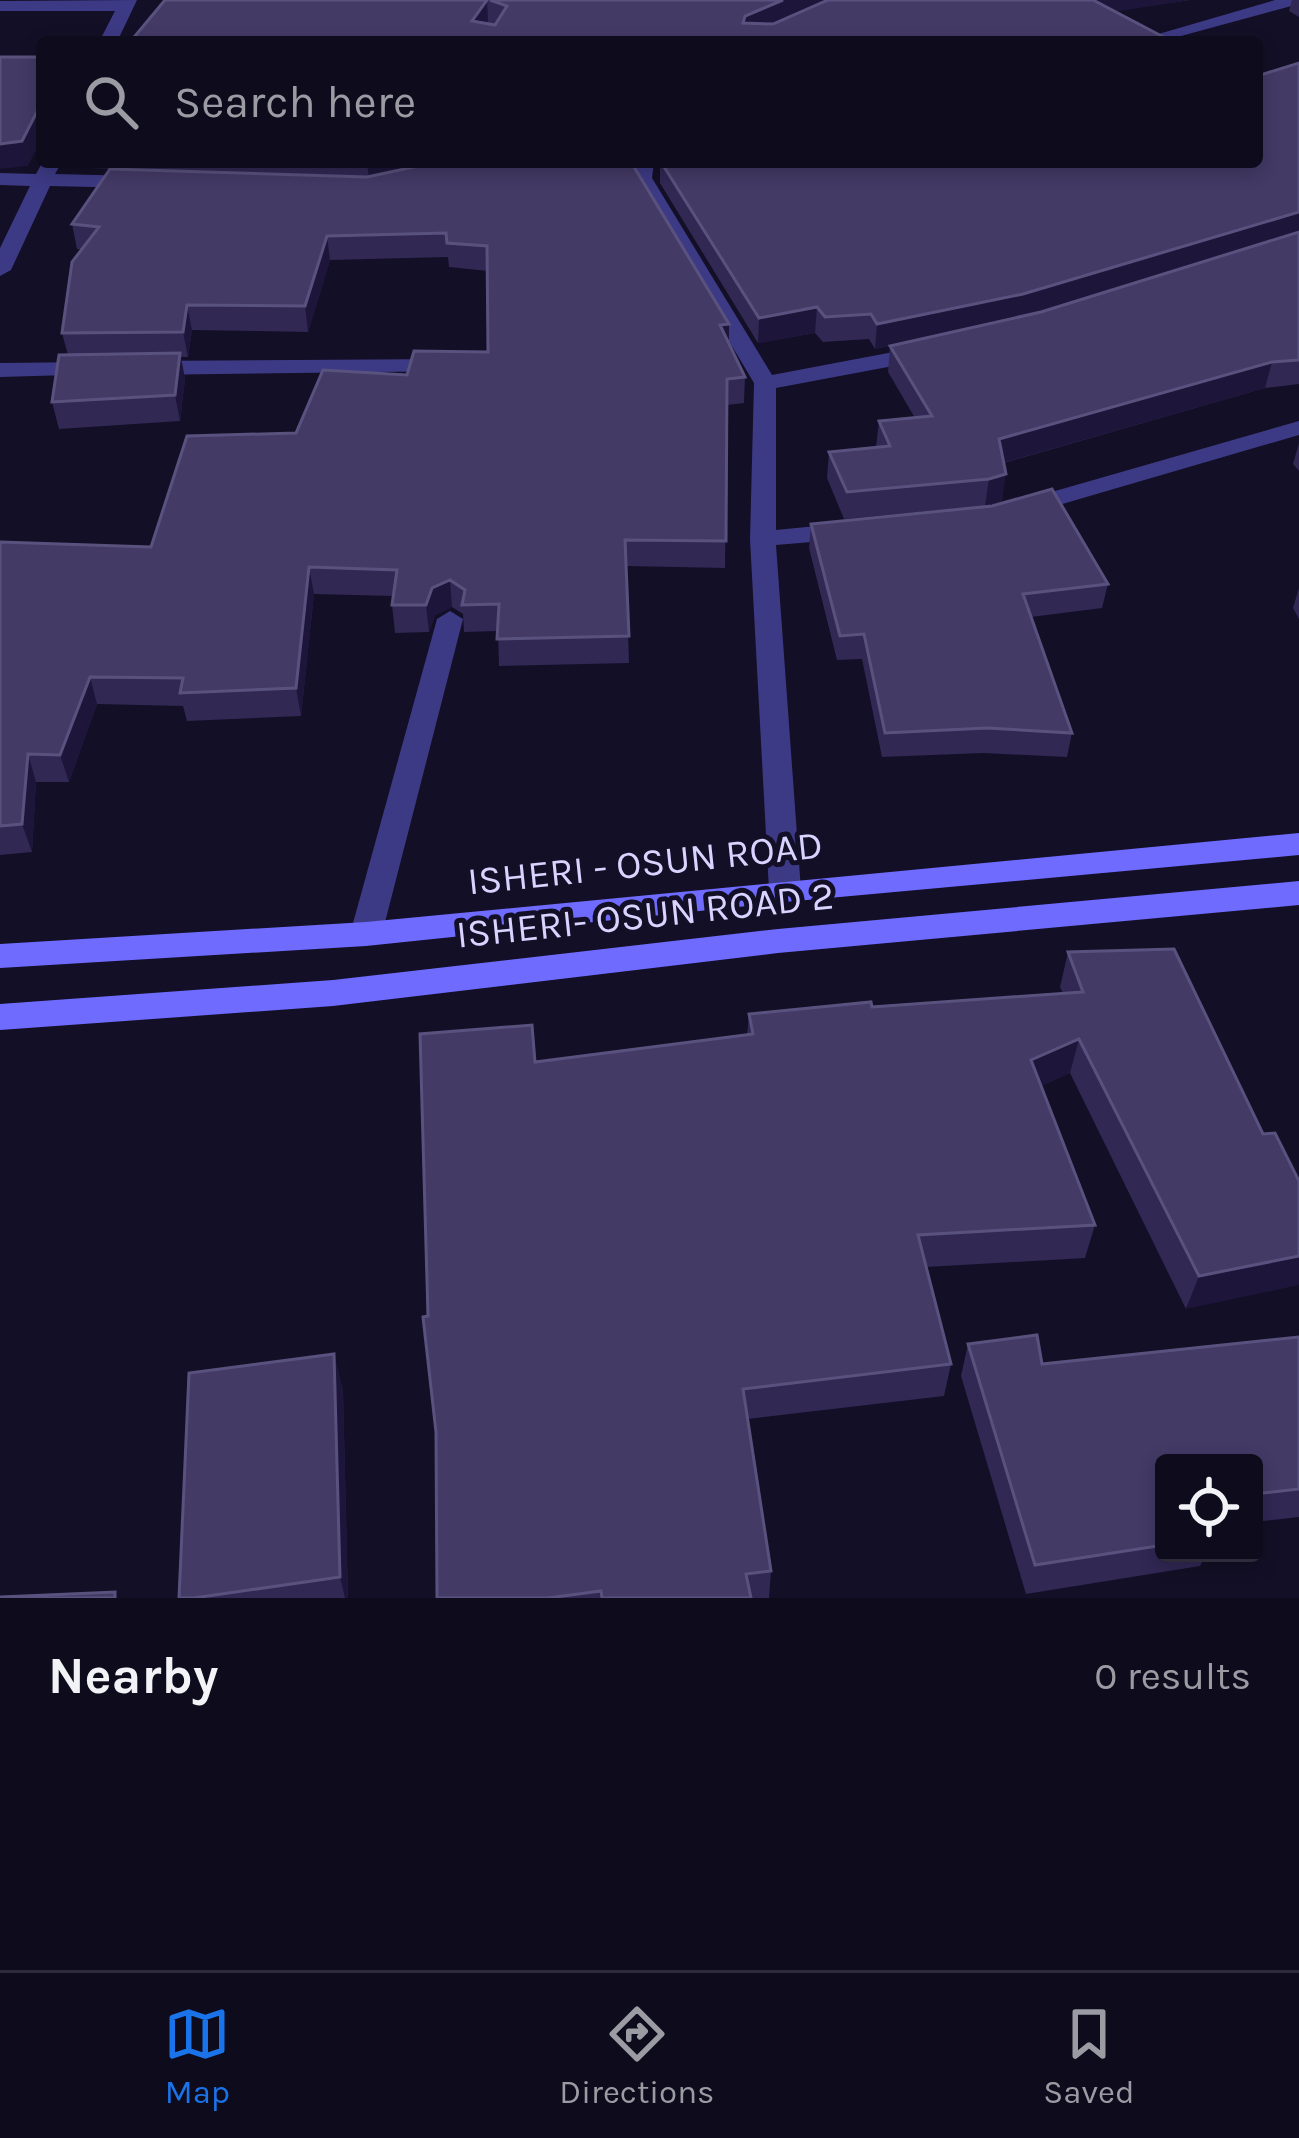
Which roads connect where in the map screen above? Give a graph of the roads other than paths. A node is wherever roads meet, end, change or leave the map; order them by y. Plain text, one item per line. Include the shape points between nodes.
1 (1294, 0) edge
2 (127, 3) edge
3 (0, 6) edge
4 (111, 36) edge
5 (1162, 36) edge
6 (47, 171) edge
7 (649, 171) edge
8 (0, 179) edge
9 (160, 183) edge
10 (0, 270) edge
11 (941, 350) edge
12 (452, 366) edge
13 (0, 370) edge
14 (764, 382) junction
15 (1299, 428) edge
16 (988, 517) edge
17 (876, 528) edge
18 (764, 539) junction
19 (450, 619) dead end
20 (1299, 844) edge
21 (784, 890) junction
22 (1299, 893) edge
23 (366, 934) junction
24 (0, 956) edge
25 (0, 1017) edge

1 - 5 street
2 - 3 street
2 - 4 street
6 - 8 street
6 - 9 street
6 - 10 street
7 - 14 street
11 - 14 street
12 - 13 street
14 - 18 street
15 - 16 street
17 - 18 street
18 - 21 street
19 - 23 street
20 - 21 main road, ISHERI - OSUN ROAD
21 - 23 main road, ISHERI - OSUN ROAD
22 - 25 main road, ISHERI- OSUN ROAD 2 via 332,993
23 - 24 main road, ISHERI - OSUN ROAD

